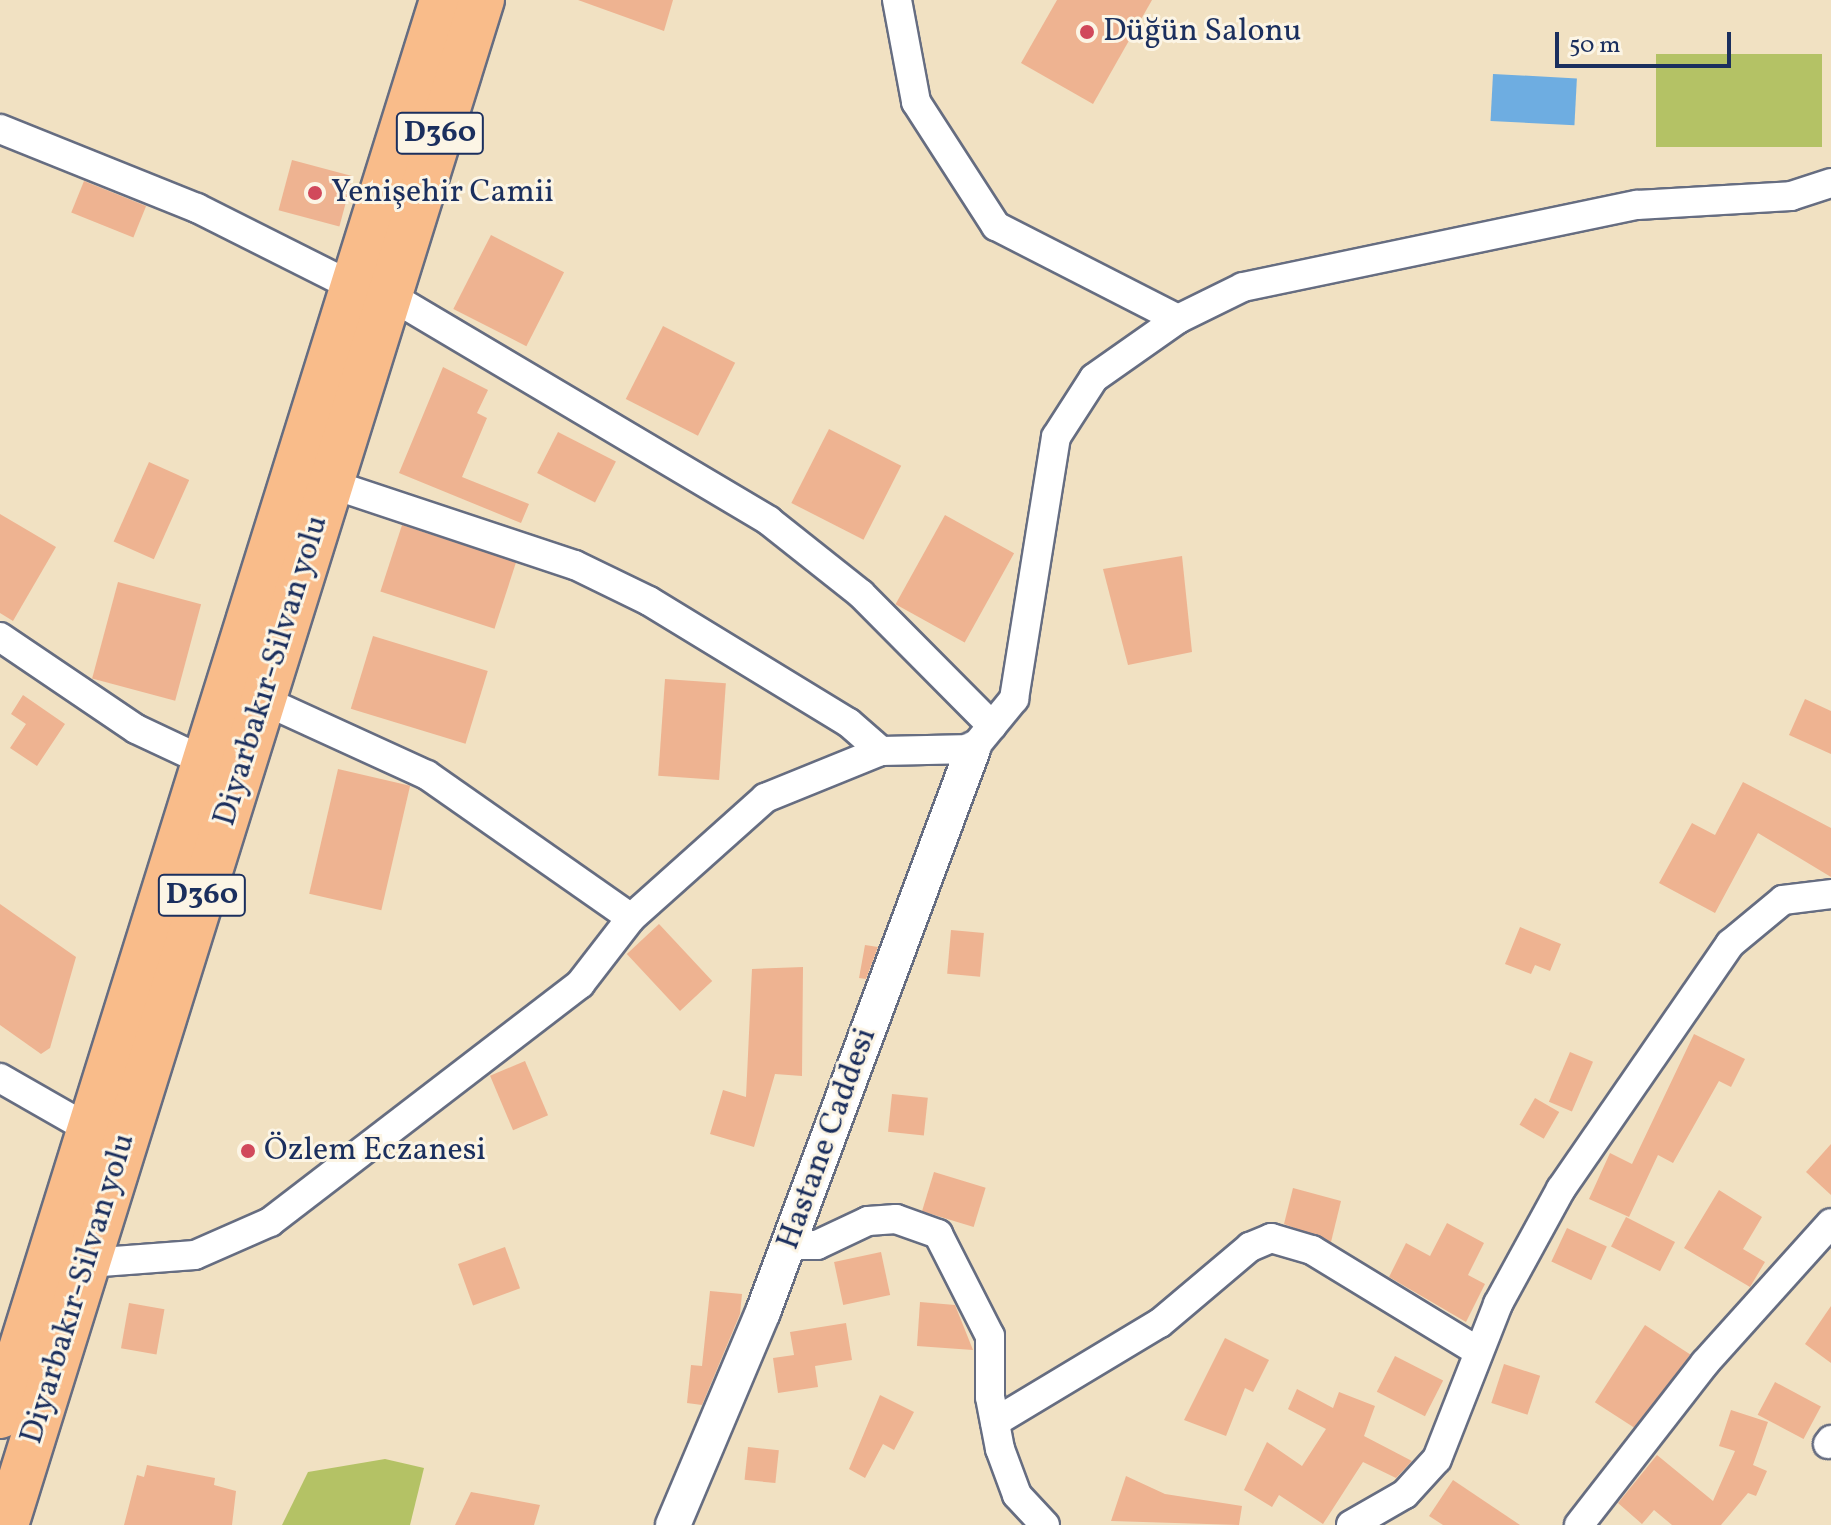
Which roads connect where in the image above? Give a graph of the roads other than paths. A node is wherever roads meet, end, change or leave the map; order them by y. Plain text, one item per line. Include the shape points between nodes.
1 (442, 0) edge
2 (482, 0) edge
3 (897, 0) edge
4 (0, 129) edge
5 (1831, 183) edge
6 (376, 274) junction
7 (1178, 319) junction
8 (331, 484) junction
9 (0, 637) edge
10 (263, 700) junction
11 (983, 738) junction
12 (881, 751) junction
13 (204, 761) junction
14 (1831, 894) edge
15 (631, 918) junction
16 (0, 1078) edge
17 (89, 1129) junction
18 (1831, 1223) edge
19 (788, 1245) junction
20 (88, 1263) junction
21 (10, 1349) edge
22 (1476, 1350) junction
23 (0, 1416) edge
24 (995, 1422) junction
25 (6, 1525) edge
26 (673, 1525) edge
27 (1045, 1525) edge
28 (1351, 1525) edge
29 (1579, 1525) edge

1 - 6 highway, Diyarbakır-Silvan yolu / D360
2 - 6 highway, Diyarbakır-Silvan yolu / D360
3 - 7 street via 916,102 996,226
4 - 6 street
5 - 7 street via 1791,196 1637,205 1243,287
6 - 8 highway, Diyarbakır-Silvan yolu / D360
6 - 11 street via 769,521 861,594
6 - 13 highway, Diyarbakır-Silvan yolu / D360
7 - 11 street via 1094,378 1056,437 1014,699
8 - 10 highway, Diyarbakır-Silvan yolu / D360
8 - 12 street via 517,542 649,601 849,723
9 - 13 street via 136,729
10 - 15 street via 427,775
10 - 20 highway, Diyarbakır-Silvan yolu / D360
11 - 12 street
11 - 19 street, Hastane Caddesi
12 - 15 street via 765,798
13 - 17 highway, Diyarbakır-Silvan yolu / D360
14 - 22 street via 1783,900 1730,944 1561,1189
15 - 20 street via 580,984 270,1222 195,1255
16 - 17 street
17 - 21 highway, Diyarbakır-Silvan yolu / D360
18 - 29 street via 1705,1363
19 - 24 street via 817,1245 868,1221 896,1219 938,1234 990,1336
19 - 26 street, Hastane Caddesi
20 - 25 highway, Diyarbakır-Silvan yolu / D360
21 - 23 highway, Diyarbakır-Silvan yolu / D360
22 - 24 street via 1312,1250 1271,1238 1250,1247 1160,1323
22 - 28 street via 1437,1459 1405,1494
24 - 27 street via 1017,1495

